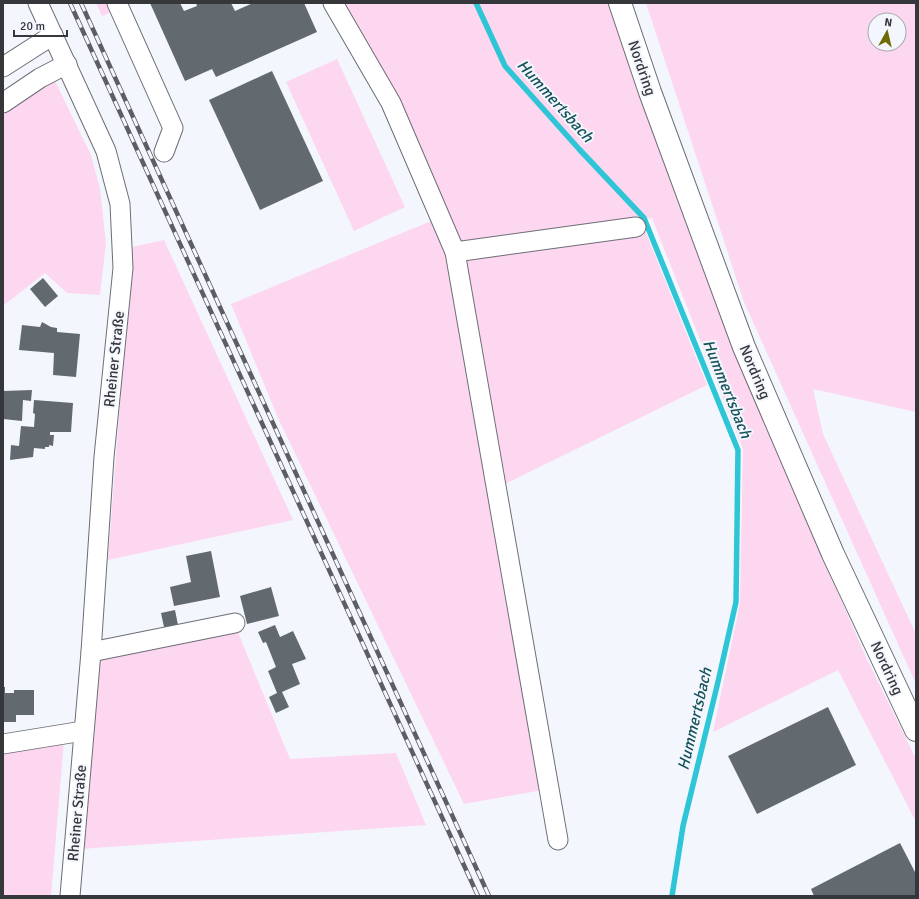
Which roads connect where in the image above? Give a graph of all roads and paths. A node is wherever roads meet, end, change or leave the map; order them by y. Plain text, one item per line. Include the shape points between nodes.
1 (38, 3) edge
2 (117, 3) edge
3 (333, 3) edge
4 (620, 3) edge
5 (53, 35) junction
6 (67, 64) junction
7 (3, 67) edge
8 (3, 103) edge
9 (164, 152) dead end
10 (636, 227) dead end
11 (455, 252) junction
12 (235, 623) dead end
13 (91, 652) junction
14 (916, 730) edge
15 (84, 731) junction
16 (3, 744) edge
17 (558, 840) dead end
18 (70, 896) edge

1 - 5 street, Rheiner Straße
2 - 9 street via 173,128
3 - 11 street via 391,103
4 - 14 main road, Nordring via 744,347 833,554
5 - 6 street, Rheiner Straße
5 - 7 street
6 - 8 street via 40,78
6 - 13 street, Rheiner Straße via 106,151 120,204 123,268 104,457
10 - 11 street
11 - 17 street
12 - 13 street
13 - 15 street, Rheiner Straße
15 - 16 street
15 - 18 street, Rheiner Straße

